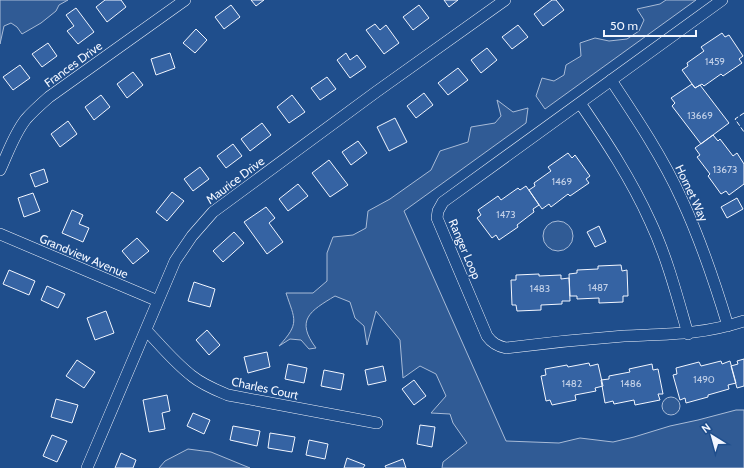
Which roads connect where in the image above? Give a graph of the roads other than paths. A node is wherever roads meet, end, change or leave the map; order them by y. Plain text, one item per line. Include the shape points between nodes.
1 (185, 0) edge
2 (505, 0) edge
3 (722, 0) edge
4 (611, 80) junction
5 (580, 103) junction
6 (0, 170) edge
7 (0, 234) edge
8 (158, 301) junction
9 (744, 321) edge
10 (728, 326) junction
11 (146, 330) junction
12 (688, 334) junction
13 (377, 423) dead end
14 (87, 468) edge

1 - 6 street, Frances Drive via 35,109 16,135
2 - 8 street, Maurice Drive via 213,212 181,251
3 - 4 street, Ranger Loop
4 - 5 street, Ranger Loop
4 - 10 street, Hornet Way via 661,158 682,200 704,252
5 - 12 street via 610,146 650,221 661,247
5 - 12 street, Ranger Loop via 443,202 438,211 438,218 487,336 498,347 506,348 625,336
7 - 8 street, Grandview Avenue
8 - 11 street, Maurice Drive
9 - 10 street, Ranger Loop
10 - 12 street, Ranger Loop
11 - 13 street, Charles Court via 177,364 193,377 228,395
11 - 14 street, Maurice Drive

